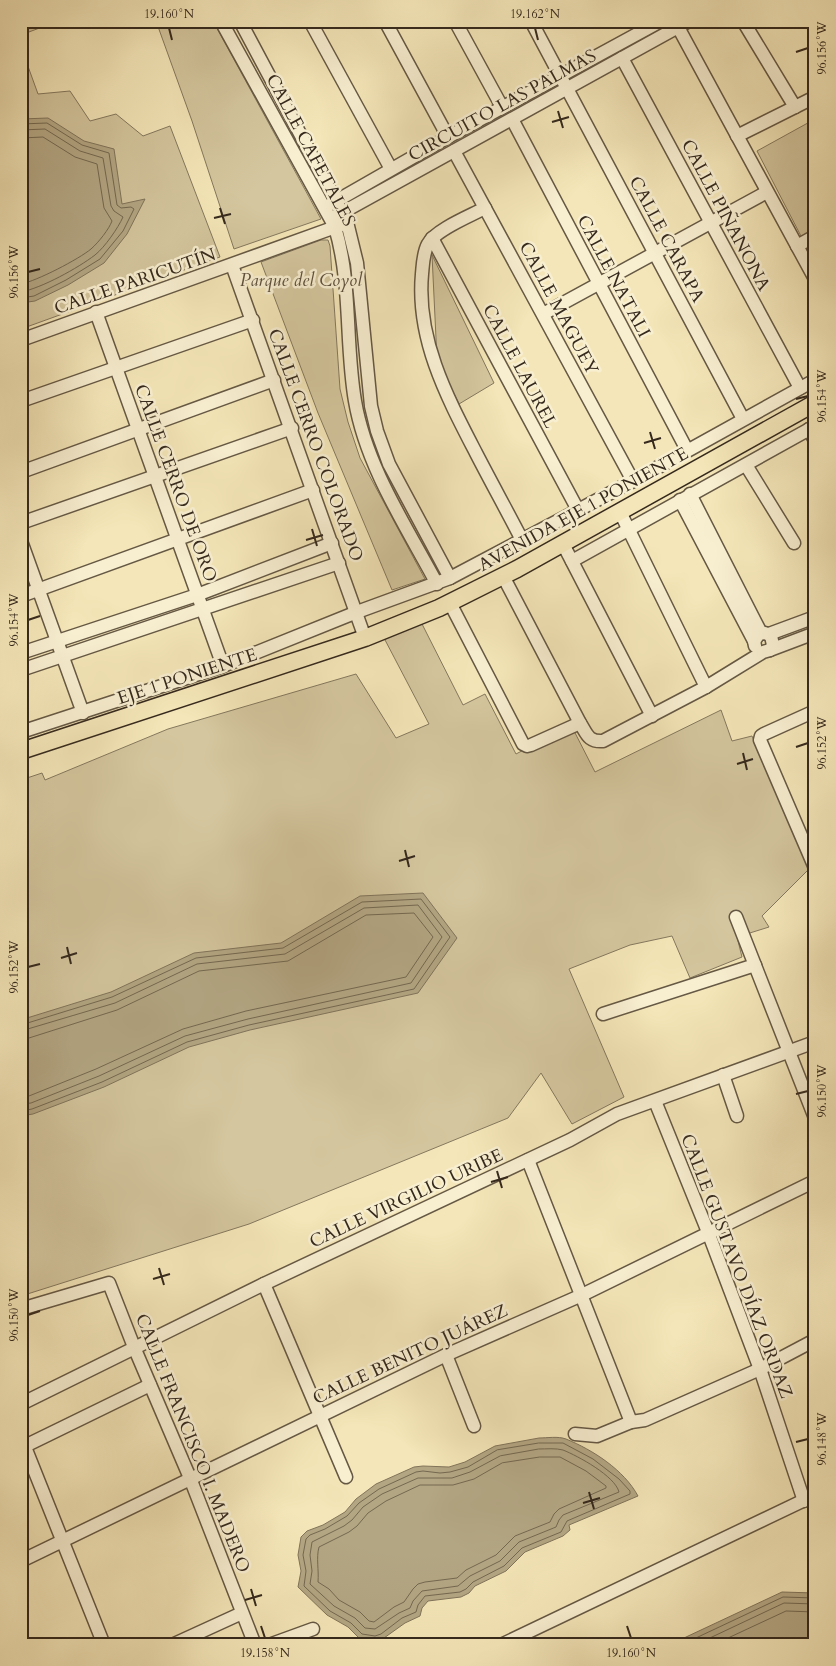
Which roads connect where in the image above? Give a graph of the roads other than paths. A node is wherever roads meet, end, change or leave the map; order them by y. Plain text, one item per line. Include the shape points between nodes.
1 (221, 21) edge
2 (240, 21) edge
3 (310, 21) edge
4 (385, 21) edge
5 (456, 21) edge
6 (531, 21) edge
7 (662, 21) edge
8 (743, 21) edge
9 (683, 24) edge
10 (622, 58) junction
11 (560, 76) junction
12 (567, 88) junction
13 (815, 97) edge
14 (502, 107) junction
15 (795, 107) junction
16 (512, 119) junction
17 (737, 136) junction
18 (448, 137) junction
19 (454, 151) junction
20 (391, 169) junction
21 (767, 192) junction
22 (337, 200) junction
23 (485, 208) junction
24 (336, 217) junction
25 (711, 222) junction
26 (815, 236) edge
27 (432, 238) junction
28 (797, 246) junction
29 (655, 253) junction
30 (232, 265) junction
31 (815, 279) edge
32 (598, 283) junction
33 (96, 312) junction
34 (543, 314) junction
35 (253, 320) junction
36 (21, 340) edge
37 (115, 367) junction
38 (274, 380) junction
39 (815, 380) edge
40 (800, 388) junction
41 (21, 401) edge
42 (815, 403) edge
43 (743, 419) junction
44 (292, 428) junction
45 (138, 430) junction
46 (813, 432) edge
47 (687, 450) junction
48 (746, 466) junction
49 (21, 472) edge
50 (155, 476) junction
51 (633, 481) junction
52 (313, 490) junction
53 (685, 497) junction
54 (644, 498) junction
55 (578, 510) junction
56 (620, 512) junction
57 (654, 514) junction
58 (21, 523) edge
59 (629, 530) junction
60 (177, 539) junction
61 (522, 540) junction
62 (21, 541) edge
63 (332, 543) junction
64 (794, 543) dead end
65 (563, 544) junction
66 (572, 561) junction
67 (339, 563) junction
68 (503, 576) junction
69 (450, 578) junction
70 (437, 584) junction
71 (38, 590) junction
72 (197, 595) junction
73 (21, 596) edge
74 (450, 603) junction
75 (202, 610) junction
76 (357, 612) junction
77 (131, 616) junction
78 (815, 617) edge
79 (136, 631) junction
80 (815, 633) edge
81 (761, 636) junction
82 (365, 638) junction
83 (57, 641) junction
84 (766, 651) junction
85 (21, 652) edge
86 (62, 656) junction
87 (223, 666) junction
88 (21, 670) edge
89 (706, 687) junction
90 (815, 711) edge
91 (82, 713) junction
92 (652, 716) junction
93 (580, 723) junction
94 (21, 732) edge
95 (21, 751) edge
96 (814, 865) edge
97 (736, 917) dead end
98 (755, 965) junction
99 (603, 1014) dead end
100 (815, 1042) edge
101 (788, 1051) junction
102 (723, 1075) junction
103 (655, 1100) junction
104 (737, 1116) dead end
105 (815, 1118) edge
106 (528, 1160) junction
107 (815, 1181) edge
108 (708, 1232) junction
109 (264, 1284) junction
110 (582, 1295) junction
111 (21, 1309) edge
112 (815, 1340) edge
113 (134, 1347) junction
114 (446, 1355) junction
115 (760, 1369) junction
116 (150, 1385) junction
117 (21, 1404) edge
118 (319, 1416) junction
119 (631, 1422) junction
120 (474, 1426) dead end
121 (575, 1434) dead end
122 (23, 1441) edge
123 (346, 1477) dead end
124 (190, 1478) junction
125 (809, 1498) edge
126 (63, 1541) junction
127 (21, 1561) edge
128 (242, 1613) junction
129 (313, 1629) dead end
130 (104, 1645) edge
131 (172, 1645) edge
132 (255, 1645) edge
133 (269, 1645) edge
134 (502, 1645) edge

1 - 24 street, CALLE CAFETALES
2 - 22 street, CALLE CAFETALES
3 - 20 street
4 - 18 street
5 - 14 street
6 - 11 street, CALLE CARAPA
7 - 11 street, CIRCUITO LAS PALMAS
8 - 15 street
9 - 10 street, CIRCUITO LAS PALMAS
9 - 17 street
10 - 12 street, CIRCUITO LAS PALMAS
10 - 25 street, CALLE PIÑANONA
11 - 12 street, CALLE CARAPA
11 - 14 street, CIRCUITO LAS PALMAS
12 - 16 street, CIRCUITO LAS PALMAS
12 - 29 street, CALLE CARAPA
13 - 15 street
14 - 18 street, CIRCUITO LAS PALMAS
15 - 17 street
16 - 19 street, CIRCUITO LAS PALMAS
16 - 32 street, CALLE NATALI
17 - 21 street
18 - 20 street, CIRCUITO LAS PALMAS
19 - 23 street, CALLE MAGUEY
19 - 24 street, CIRCUITO LAS PALMAS
20 - 22 street, CIRCUITO LAS PALMAS
21 - 25 street
21 - 28 street
22 - 24 street, CIRCUITO LAS PALMAS
23 - 27 street
23 - 34 street, CALLE MAGUEY
24 - 30 street, CALLE PARICUTÍN
24 - 69 street, CALLE CAFETALES via 357,263 371,406 377,431 396,480
24 - 70 street, CALLE CAFETALES via 346,275 352,378 361,427 376,469
25 - 29 street
25 - 40 street, CALLE PIÑANONA
26 - 28 street
27 - 55 street, CALLE LAUREL
27 - 61 street via 424,257 421,287 433,362 452,408
28 - 31 street
29 - 32 street
29 - 43 street, CALLE CARAPA
30 - 33 street, CALLE PARICUTÍN
30 - 35 street, CALLE CERRO COLORADO
32 - 34 street
32 - 47 street, CALLE NATALI
33 - 36 street, CALLE PARICUTÍN
33 - 37 street, CALLE CERRO DE ORO
34 - 51 street, CALLE MAGUEY
35 - 37 street
35 - 38 street, CALLE CERRO COLORADO
37 - 41 street
37 - 45 street, CALLE CERRO DE ORO
38 - 44 street, CALLE CERRO COLORADO
38 - 45 street
39 - 40 street, AVENIDA EJE 1 PONIENTE
40 - 43 street, AVENIDA EJE 1 PONIENTE
42 - 54 main road, AVENIDA EJE 1 PONIENTE
43 - 47 street, AVENIDA EJE 1 PONIENTE
44 - 50 street
44 - 52 street, CALLE CERRO COLORADO
45 - 49 street
45 - 50 street, CALLE CERRO DE ORO
46 - 48 street
47 - 51 street, AVENIDA EJE 1 PONIENTE
48 - 53 street
48 - 64 street
50 - 58 street
50 - 60 street, CALLE CERRO DE ORO
51 - 55 street, AVENIDA EJE 1 PONIENTE
52 - 60 street
52 - 63 street, CALLE CERRO COLORADO
53 - 57 street
53 - 81 street
54 - 56 main road, AVENIDA EJE 1 PONIENTE
54 - 57 street
55 - 61 street, AVENIDA EJE 1 PONIENTE
56 - 59 street
56 - 65 main road, AVENIDA EJE 1 PONIENTE
57 - 59 street
59 - 66 street
59 - 89 street
60 - 71 street
60 - 72 street, CALLE CERRO DE ORO
61 - 69 street, AVENIDA EJE 1 PONIENTE
62 - 71 street
63 - 67 street, CALLE CERRO COLORADO
63 - 72 street
65 - 66 street
65 - 68 main road, AVENIDA EJE 1 PONIENTE
66 - 92 street
67 - 75 street
67 - 76 street, CALLE CERRO COLORADO
68 - 74 main road, AVENIDA EJE 1 PONIENTE
68 - 93 street
69 - 70 street, AVENIDA EJE 1 PONIENTE
70 - 76 street, AVENIDA EJE 1 PONIENTE
71 - 73 street
71 - 83 street
72 - 75 street, CALLE CERRO DE ORO
72 - 77 street
74 - 82 main road, AVENIDA EJE 1 PONIENTE
74 - 93 street via 523,744 531,745
75 - 79 street
75 - 87 street, CALLE CERRO DE ORO
76 - 82 street, CALLE CERRO COLORADO
76 - 87 street, AVENIDA EJE 1 PONIENTE
77 - 79 street
77 - 83 street
78 - 81 street
79 - 86 street
80 - 84 street
81 - 84 street via 756,648
81 - 84 street via 774,642
82 - 95 main road, EJE 1 PONIENTE
83 - 85 street
83 - 86 street
84 - 89 street
86 - 88 street
86 - 91 street
87 - 91 street, AVENIDA EJE 1 PONIENTE
89 - 92 street
90 - 96 street via 761,736 760,740
91 - 94 street, AVENIDA EJE 1 PONIENTE
92 - 93 street via 595,742
97 - 98 street
98 - 99 street
98 - 101 street
100 - 101 street, CALLE VIRGILIO URIBE
101 - 102 street, CALLE VIRGILIO URIBE
101 - 105 street
102 - 103 street, CALLE VIRGILIO URIBE
102 - 104 street
103 - 106 street, CALLE VIRGILIO URIBE via 617,1114
103 - 108 street, CALLE GUSTAVO DÍAZ ORDAZ
106 - 109 street, CALLE VIRGILIO URIBE
106 - 110 street
107 - 108 street, CALLE BENITO JUÁREZ
108 - 110 street, CALLE BENITO JUÁREZ
108 - 115 street, CALLE GUSTAVO DÍAZ ORDAZ
109 - 113 street, CALLE VIRGILIO URIBE
109 - 118 street
110 - 114 street, CALLE BENITO JUÁREZ
110 - 119 street
111 - 113 street, CALLE FRANCISCO I. MADERO via 109,1283
112 - 115 street
113 - 116 street, CALLE FRANCISCO I. MADERO
113 - 117 street, CALLE VIRGILIO URIBE
114 - 118 street, CALLE BENITO JUÁREZ
114 - 120 street
115 - 119 street via 645,1420
115 - 125 street, CALLE GUSTAVO DÍAZ ORDAZ
116 - 122 street
116 - 124 street, CALLE FRANCISCO I. MADERO
118 - 123 street
118 - 124 street, CALLE BENITO JUÁREZ
119 - 121 street via 597,1436
122 - 126 street
124 - 126 street, CALLE BENITO JUÁREZ
124 - 128 street, CALLE FRANCISCO I. MADERO
125 - 134 street
126 - 127 street, CALLE BENITO JUÁREZ
126 - 130 street
128 - 131 street
128 - 132 street, CALLE FRANCISCO I. MADERO
129 - 133 street

